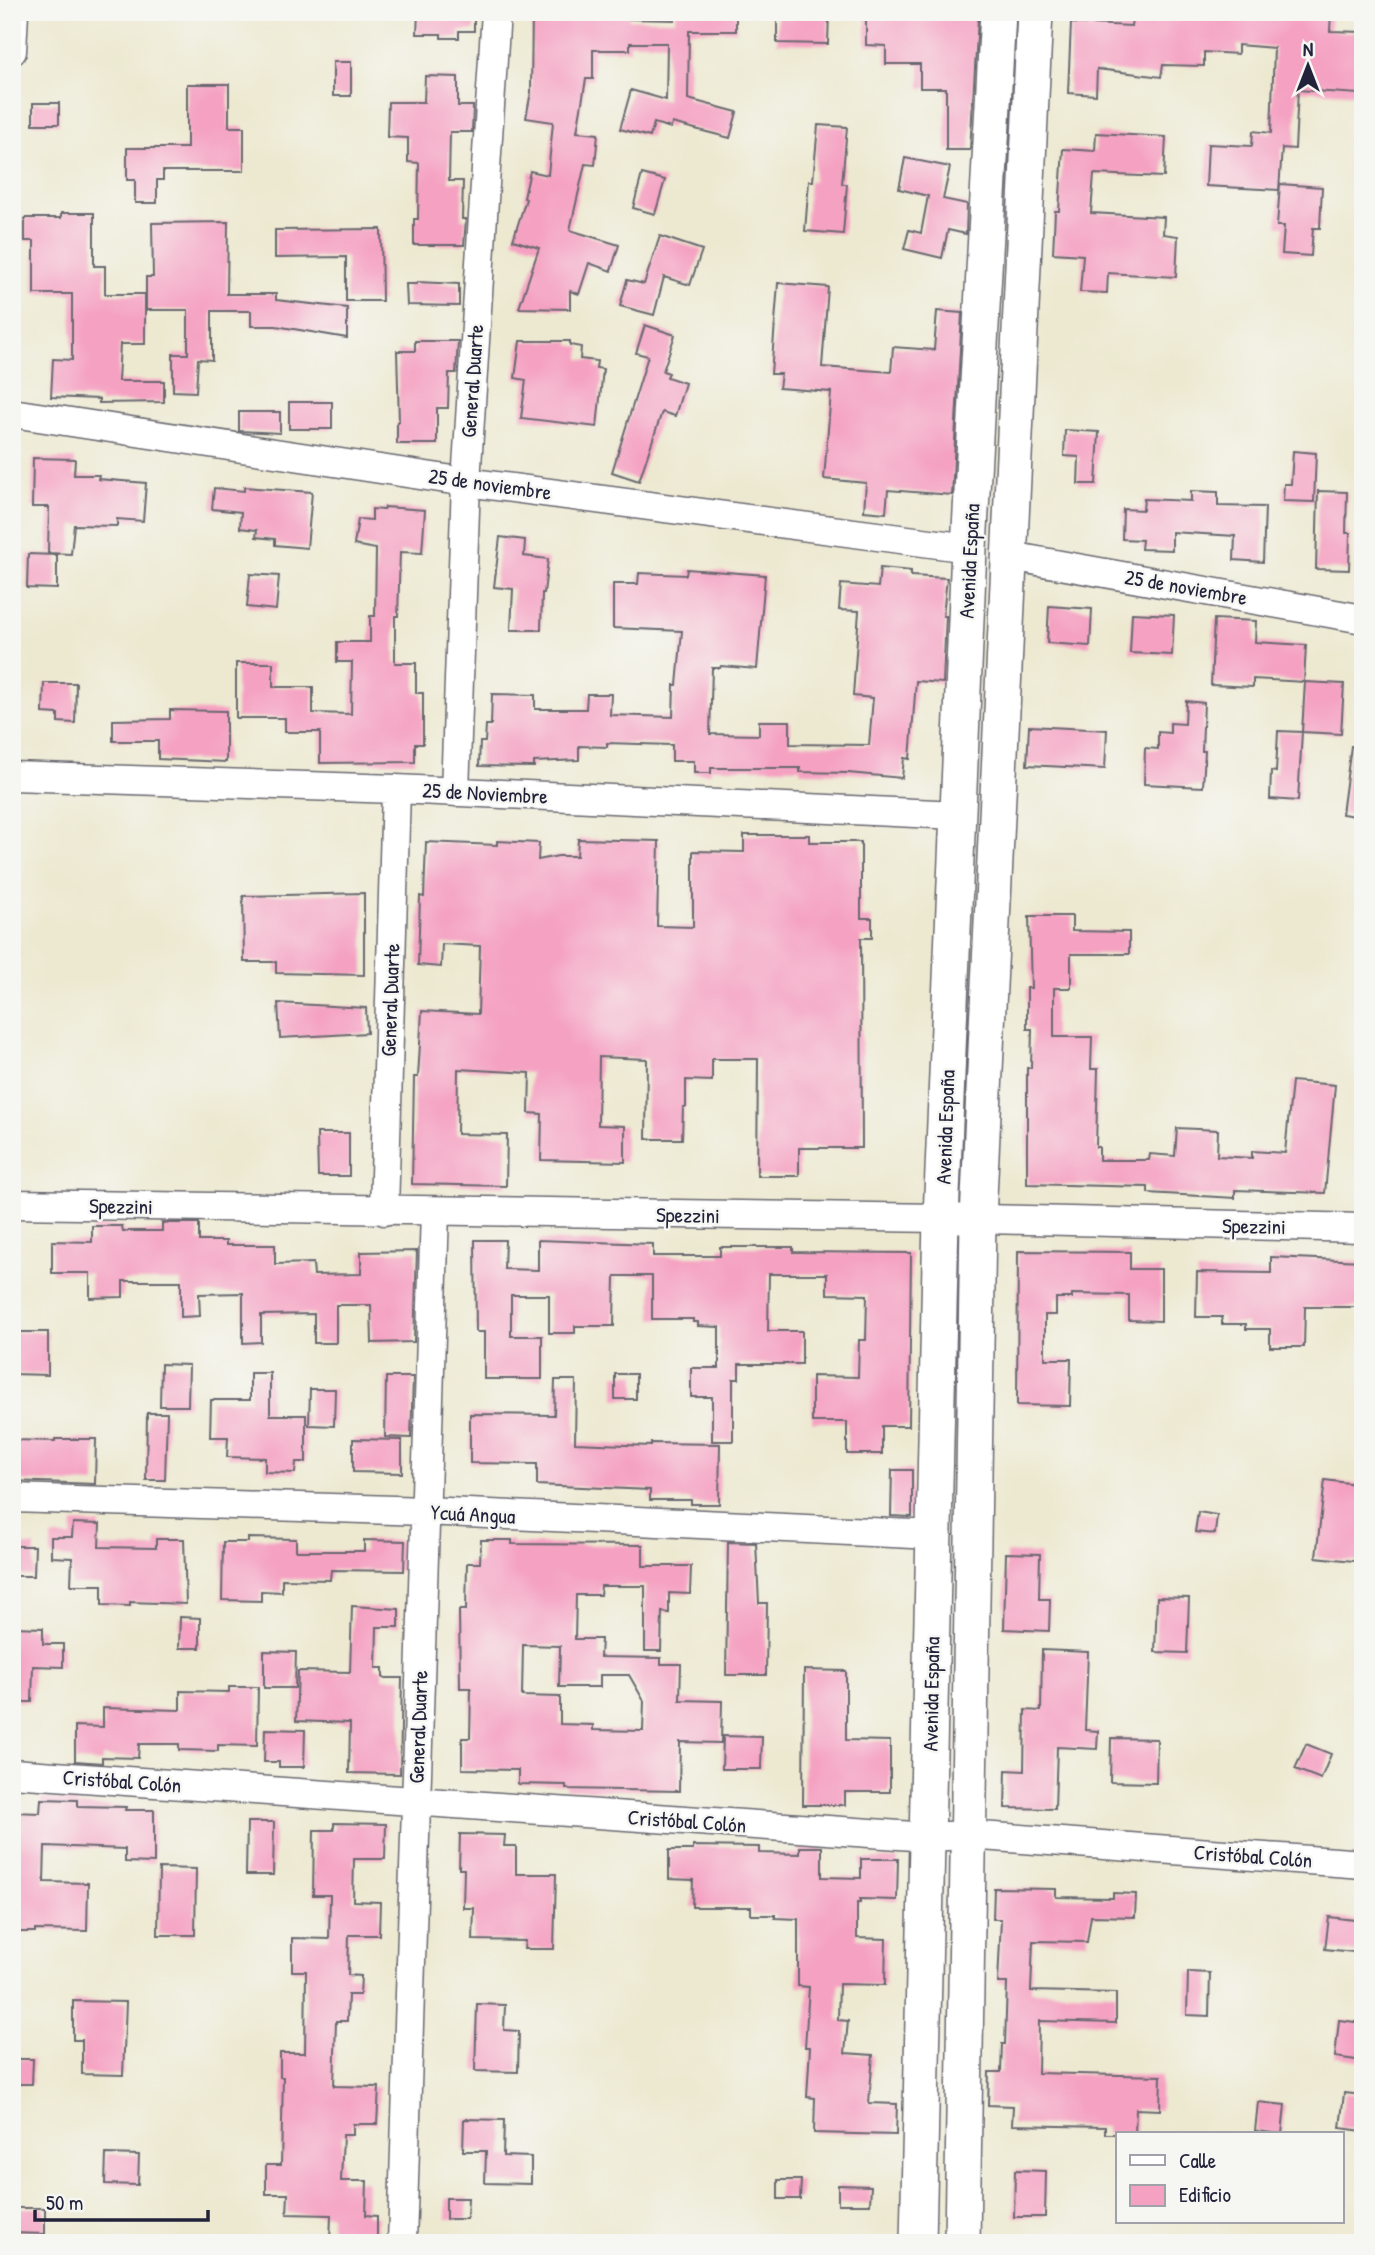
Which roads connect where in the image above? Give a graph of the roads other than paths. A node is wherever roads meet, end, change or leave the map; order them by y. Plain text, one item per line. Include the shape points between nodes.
1 (14, 12) edge
2 (496, 12) edge
3 (998, 12) edge
4 (1035, 12) edge
5 (12, 51) edge
6 (12, 413) edge
7 (466, 482) junction
8 (969, 548) junction
9 (1010, 556) junction
10 (1363, 619) edge
11 (12, 776) edge
12 (396, 789) junction
13 (455, 792) junction
14 (958, 815) junction
15 (12, 1204) edge
16 (384, 1211) junction
17 (435, 1212) junction
18 (941, 1219) junction
19 (978, 1219) junction
20 (1363, 1228) edge
21 (12, 1498) edge
22 (425, 1511) junction
23 (934, 1535) junction
24 (12, 1773) edge
25 (416, 1802) junction
26 (967, 1835) junction
27 (928, 1837) junction
28 (1363, 1864) edge
29 (402, 2243) edge
30 (918, 2243) edge
31 (962, 2243) edge

1 - 5 street
2 - 7 street, General Duarte
3 - 8 street, Avenida España
4 - 9 street, Avenida España
6 - 7 street, 25 de noviembre
7 - 8 street, 25 de noviembre
7 - 13 street, General Duarte
8 - 14 street, Avenida España
9 - 10 street, 25 de noviembre
9 - 19 street, Avenida España
11 - 12 street, 25 de Noviembre
12 - 13 street, 25 de Noviembre
12 - 16 street, General Duarte
13 - 14 street, 25 de Noviembre
14 - 18 street, Avenida España
15 - 16 street, Spezzini
16 - 17 street, Spezzini
17 - 18 street, Spezzini
17 - 22 street, General Duarte
18 - 19 street, Spezzini
18 - 23 street, Avenida España
19 - 20 street, Spezzini
19 - 26 street, Avenida España
21 - 22 street, Ycuá Angua
22 - 23 street, Ycuá Angua
22 - 25 street, General Duarte
23 - 27 street, Avenida España
24 - 25 street, Cristóbal Colón
25 - 27 street, Cristóbal Colón
25 - 29 street, General Duarte
26 - 27 street, Cristóbal Colón
26 - 28 street, Cristóbal Colón
26 - 31 street, Avenida España
27 - 30 street, Avenida España

